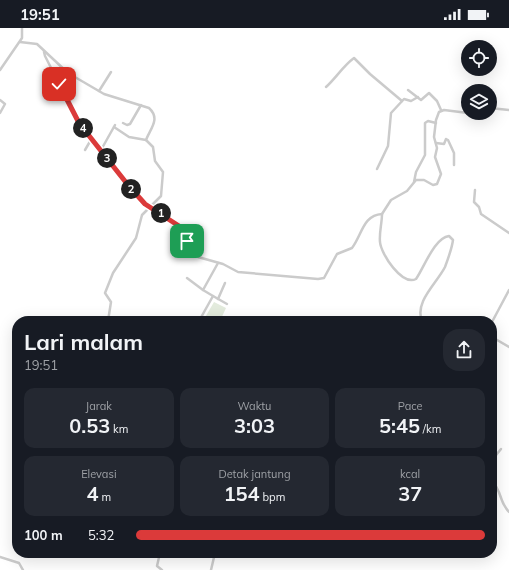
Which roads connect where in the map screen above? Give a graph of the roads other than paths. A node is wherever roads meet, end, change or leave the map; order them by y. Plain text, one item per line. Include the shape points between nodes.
1 (22, 28) edge
2 (20, 42) junction
3 (44, 52) junction
4 (0, 70) edge
5 (111, 72) dead end
6 (326, 87) dead end
7 (408, 90) dead end
8 (99, 91) junction
9 (418, 97) junction
10 (0, 100) edge
11 (402, 100) junction
12 (141, 105) junction
13 (497, 109) edge
14 (441, 110) junction
15 (509, 110) edge
16 (0, 112) edge
17 (461, 112) edge
18 (436, 122) junction
19 (123, 123) dead end
20 (92, 138) junction
21 (146, 140) junction
22 (436, 143) junction
23 (101, 149) junction
24 (85, 150) dead end
25 (454, 165) dead end
26 (377, 169) dead end
27 (413, 184) junction
28 (475, 190) dead end
29 (150, 207) junction
30 (382, 214) junction
31 (509, 233) edge
32 (218, 263) junction
33 (187, 278) dead end
34 (225, 283) dead end
35 (203, 290) junction
36 (509, 290) edge
37 (213, 296) junction
38 (218, 299) junction
39 (227, 304) dead end
40 (109, 316) edge
41 (202, 316) edge
42 (421, 316) edge
43 (495, 316) edge
44 (497, 340) edge
45 (509, 347) edge
46 (501, 449) dead end
47 (497, 454) edge
48 (497, 487) edge
49 (509, 512) edge
50 (0, 557) edge
51 (159, 558) edge
52 (214, 558) edge
53 (23, 570) edge
54 (162, 570) edge
55 (211, 570) edge

1 - 2 street
2 - 3 street via 38,44
2 - 4 street
3 - 8 street via 68,73
3 - 20 street via 78,121
5 - 8 street
6 - 11 street via 354,58
7 - 9 street
8 - 12 street
9 - 11 street
9 - 14 street via 422,99 429,93
10 - 16 street via 5,104
11 - 26 street via 391,113 388,146
12 - 19 street via 130,124
12 - 21 street via 149,108 155,119
13 - 15 street
14 - 17 street
14 - 18 street
18 - 22 street
18 - 27 street via 425,123 424,155
20 - 23 street
20 - 24 street
21 - 23 street via 129,137 115,126
21 - 29 street via 153,147 156,161 163,172 160,198
22 - 25 street via 444,144 448,140 454,153
22 - 27 street via 437,154 434,156 440,174 439,182 434,186 418,179
23 - 29 street via 142,202
27 - 30 street via 407,191 391,200
28 - 31 street via 474,202 481,214
29 - 32 street via 179,226 198,257
29 - 40 street via 142,215 136,238 106,287 105,293 111,302
30 - 32 street via 374,215 366,221 352,248 337,254 322,279 245,273
30 - 42 street via 380,244 399,275 408,280 416,279 432,251 446,237 449,236 453,240 445,266 426,295
32 - 35 street
33 - 35 street
34 - 38 street
35 - 37 street
36 - 43 street
37 - 38 street
37 - 41 street
38 - 39 street
44 - 45 street
46 - 47 street
48 - 49 street via 502,504
50 - 53 street via 18,563
51 - 54 street via 157,566
52 - 55 street

